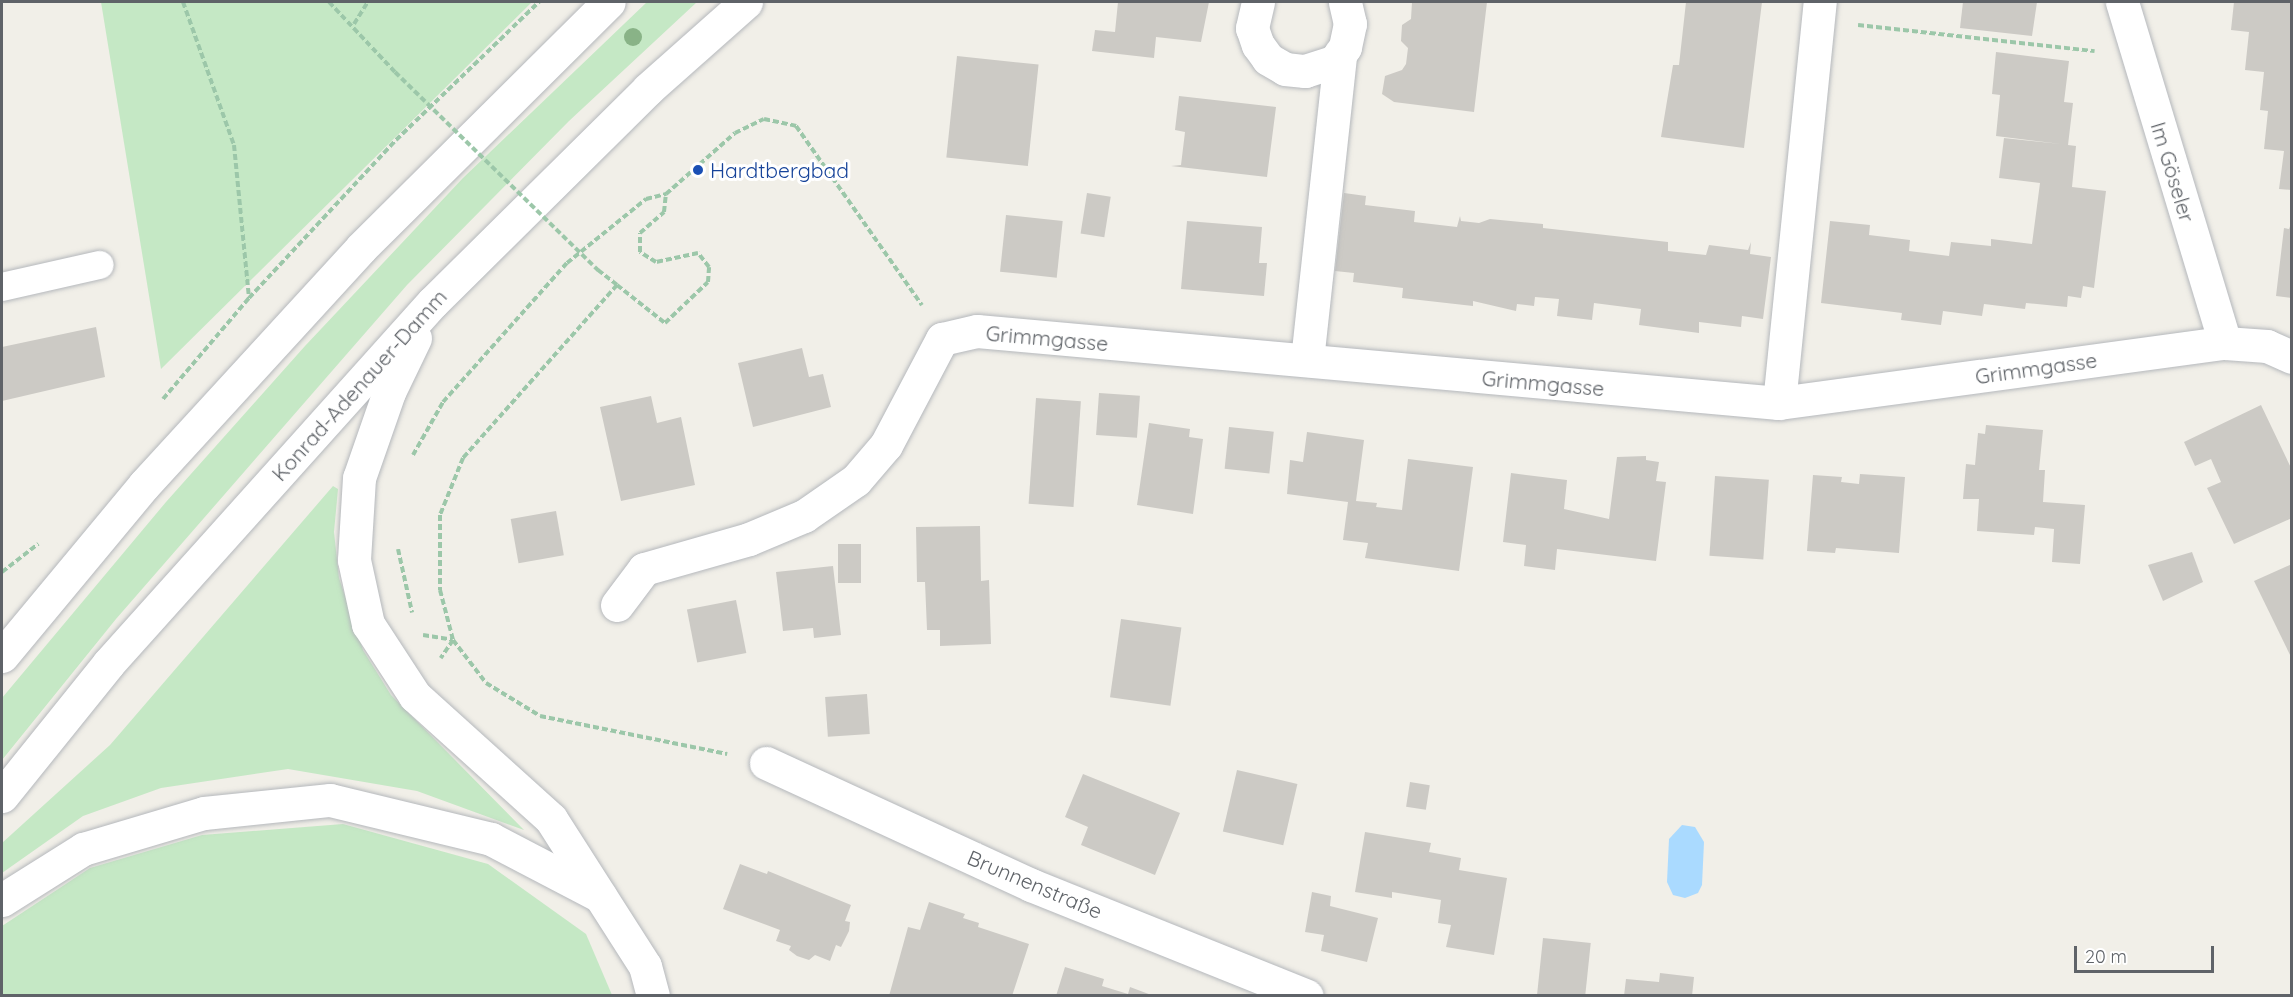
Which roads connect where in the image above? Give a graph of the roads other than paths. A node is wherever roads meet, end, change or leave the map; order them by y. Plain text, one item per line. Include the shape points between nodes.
1 (609, 2) edge
2 (746, 2) edge
3 (1258, 2) edge
4 (1345, 2) edge
5 (1820, 2) edge
6 (2122, 2) edge
7 (1340, 54) junction
8 (100, 265) dead end
9 (2, 287) edge
10 (433, 302) junction
11 (2225, 343) junction
12 (2292, 357) edge
13 (1307, 360) junction
14 (1779, 403) junction
15 (617, 605) dead end
16 (2, 657) edge
17 (766, 763) road end
18 (2, 796) edge
19 (602, 897) junction
20 (2, 900) edge
21 (653, 996) edge
22 (1307, 996) edge

1 - 16 street via 361,248 144,485
2 - 10 street, Konrad-Adenauer-Damm via 648,88
3 - 7 street via 1252,28 1268,59 1285,69 1305,71 1335,61
4 - 7 street via 1350,24
5 - 14 street
6 - 11 street, Im Göseler
7 - 13 street
8 - 9 lane
10 - 18 street, Konrad-Adenauer-Damm via 108,664
10 - 19 street via 388,392 358,478 354,560 368,624 415,696 551,819
11 - 12 street, Grimmgasse via 2267,346
11 - 14 street, Grimmgasse
13 - 14 street, Grimmgasse
13 - 15 street, Grimmgasse via 977,331 942,339 886,445 856,480 804,516 749,539 644,569
17 - 22 street, Brunnenstraße via 1031,885
19 - 20 street via 490,839 330,800 204,813 83,849
19 - 21 street via 645,966

